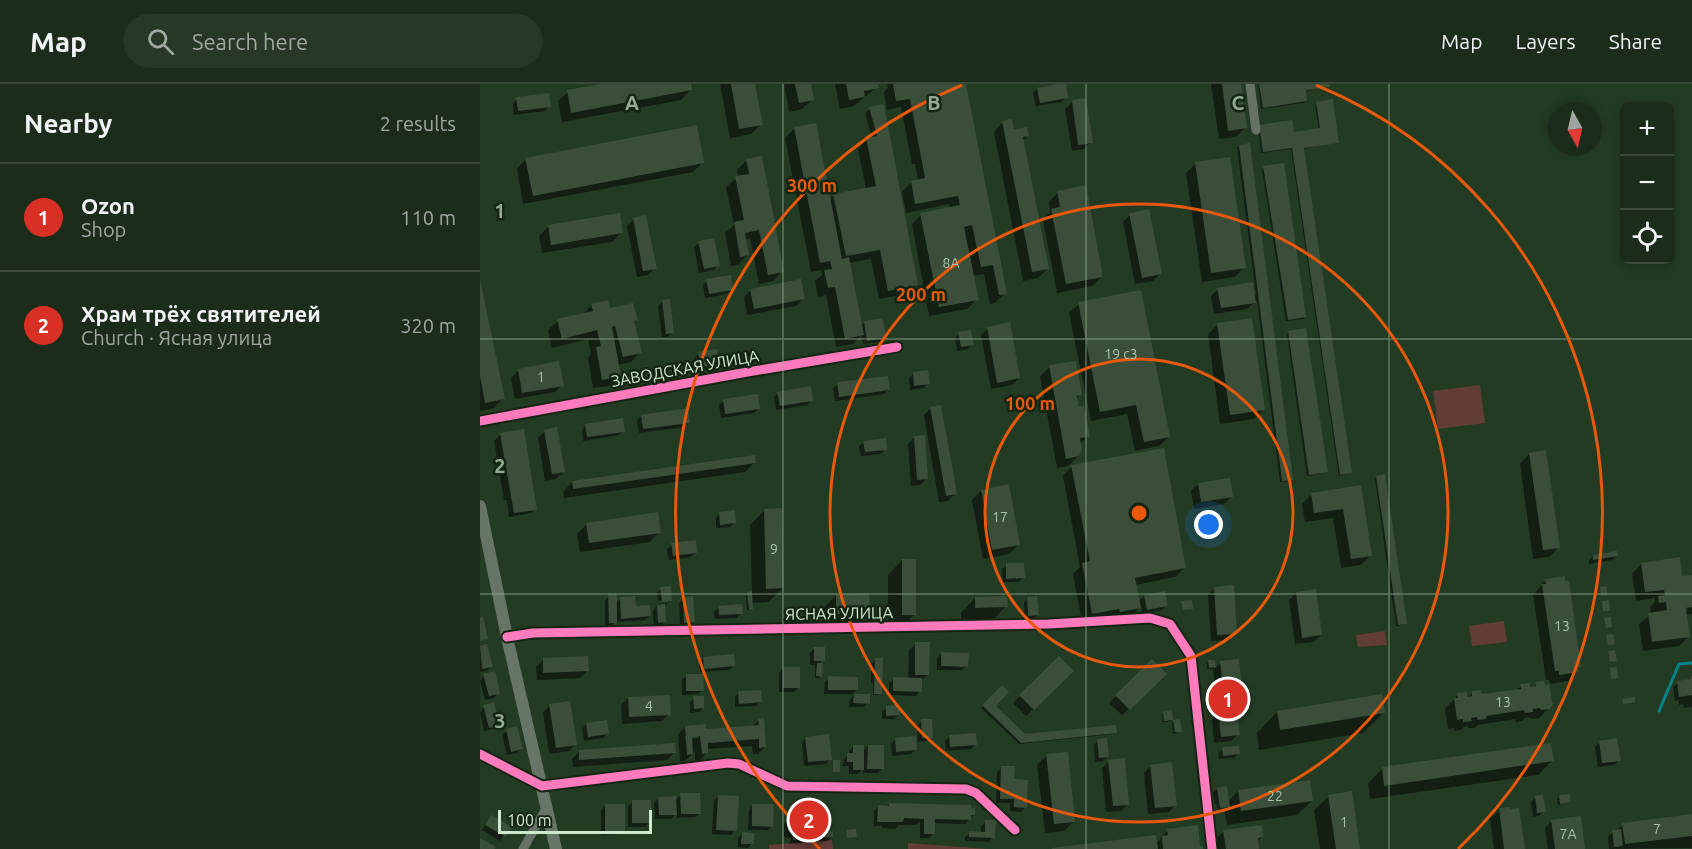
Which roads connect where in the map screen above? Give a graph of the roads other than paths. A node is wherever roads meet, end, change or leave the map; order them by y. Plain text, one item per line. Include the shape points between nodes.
1 (1250, 84) edge
2 (1256, 130) dead end
3 (897, 347) dead end
4 (480, 421) edge
5 (480, 506) edge
6 (507, 637) junction
7 (480, 754) edge
8 (543, 786) junction
9 (547, 807) junction
10 (1015, 830) dead end
11 (523, 849) edge
12 (556, 849) edge
13 (1212, 849) edge

1 - 2 street
3 - 4 street, ЗАВОДСКАЯ УЛИЦА
5 - 6 street
6 - 8 street
6 - 13 street, ЯСНАЯ УЛИЦА via 543,633 1049,624 1150,618 1170,624 1191,656
7 - 8 street
8 - 9 street
8 - 10 street via 740,764 787,786 966,789 976,793
9 - 11 street
9 - 12 street

